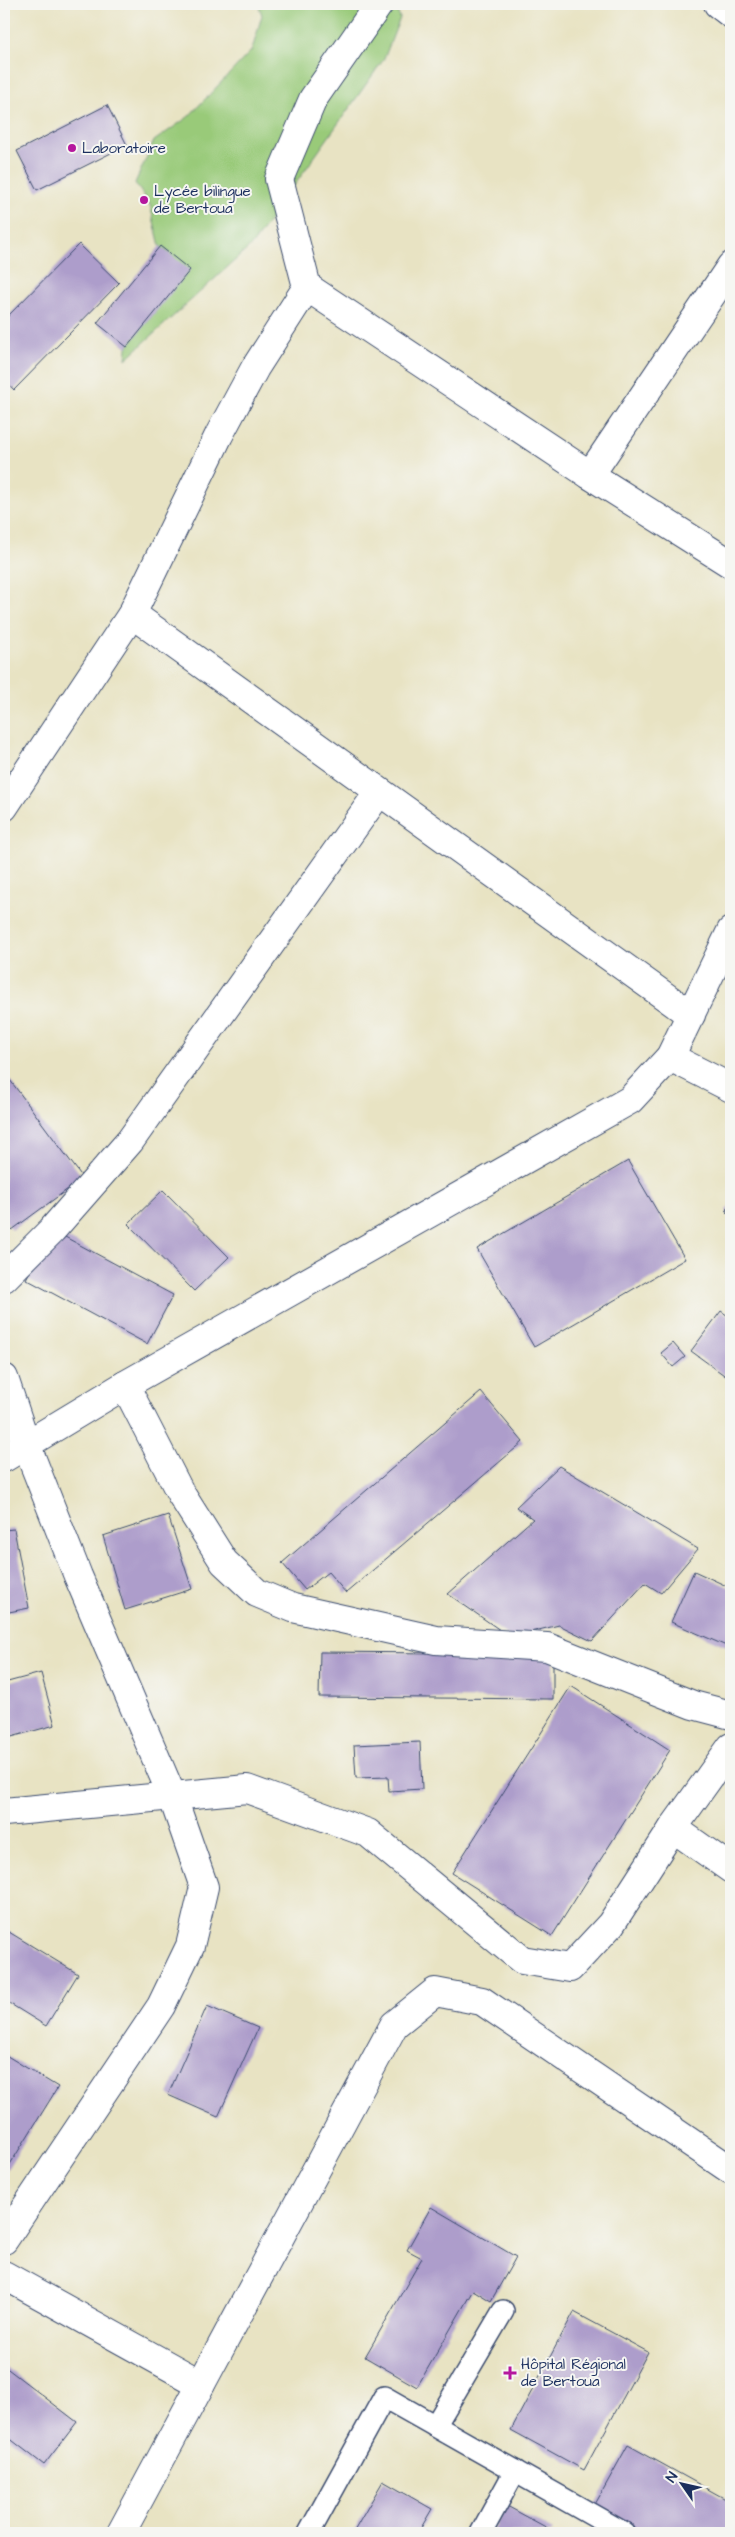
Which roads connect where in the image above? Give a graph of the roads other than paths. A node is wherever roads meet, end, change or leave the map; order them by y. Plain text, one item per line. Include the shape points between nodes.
1 (380, 4) edge
2 (718, 4) edge
3 (731, 14) edge
4 (731, 266) edge
5 (307, 287) junction
6 (590, 475) junction
7 (731, 564) edge
8 (132, 614) junction
9 (380, 792) junction
10 (4, 808) edge
11 (731, 931) edge
12 (691, 1015) junction
13 (670, 1057) junction
14 (731, 1088) edge
15 (4, 1278) edge
16 (4, 1378) edge
17 (125, 1385) junction
18 (15, 1451) edge
19 (731, 1715) edge
20 (731, 1748) edge
21 (173, 1798) junction
22 (4, 1812) edge
23 (673, 1828) junction
24 (731, 1869) edge
25 (731, 2170) edge
26 (4, 2240) edge
27 (4, 2275) edge
28 (503, 2311) dead end
29 (201, 2384) junction
30 (435, 2426) junction
31 (515, 2472) junction
32 (121, 2533) edge
33 (309, 2533) edge
34 (481, 2533) edge
35 (624, 2533) edge

1 - 5 street via 313,98 279,179
2 - 3 street
4 - 6 street
5 - 6 street
5 - 8 street via 255,368 219,435
6 - 7 street
8 - 9 street
8 - 10 street
9 - 12 street
9 - 15 street via 130,1141 52,1230
11 - 12 street
12 - 13 street
13 - 14 street
13 - 17 street via 630,1100
16 - 18 street
17 - 18 street
17 - 19 street via 181,1494 224,1562 257,1593 293,1608 436,1640 547,1647 693,1705
18 - 21 street via 78,1576
20 - 23 street
21 - 22 street
21 - 23 street via 247,1790 368,1833 522,1960 570,1968 611,1924
21 - 26 street via 204,1887 190,1946 161,2006
23 - 24 street
25 - 29 street via 482,2001 435,1992 394,2024
27 - 29 street
28 - 30 lane
29 - 32 street
30 - 31 lane
30 - 33 lane via 384,2396
31 - 34 lane
31 - 35 lane

